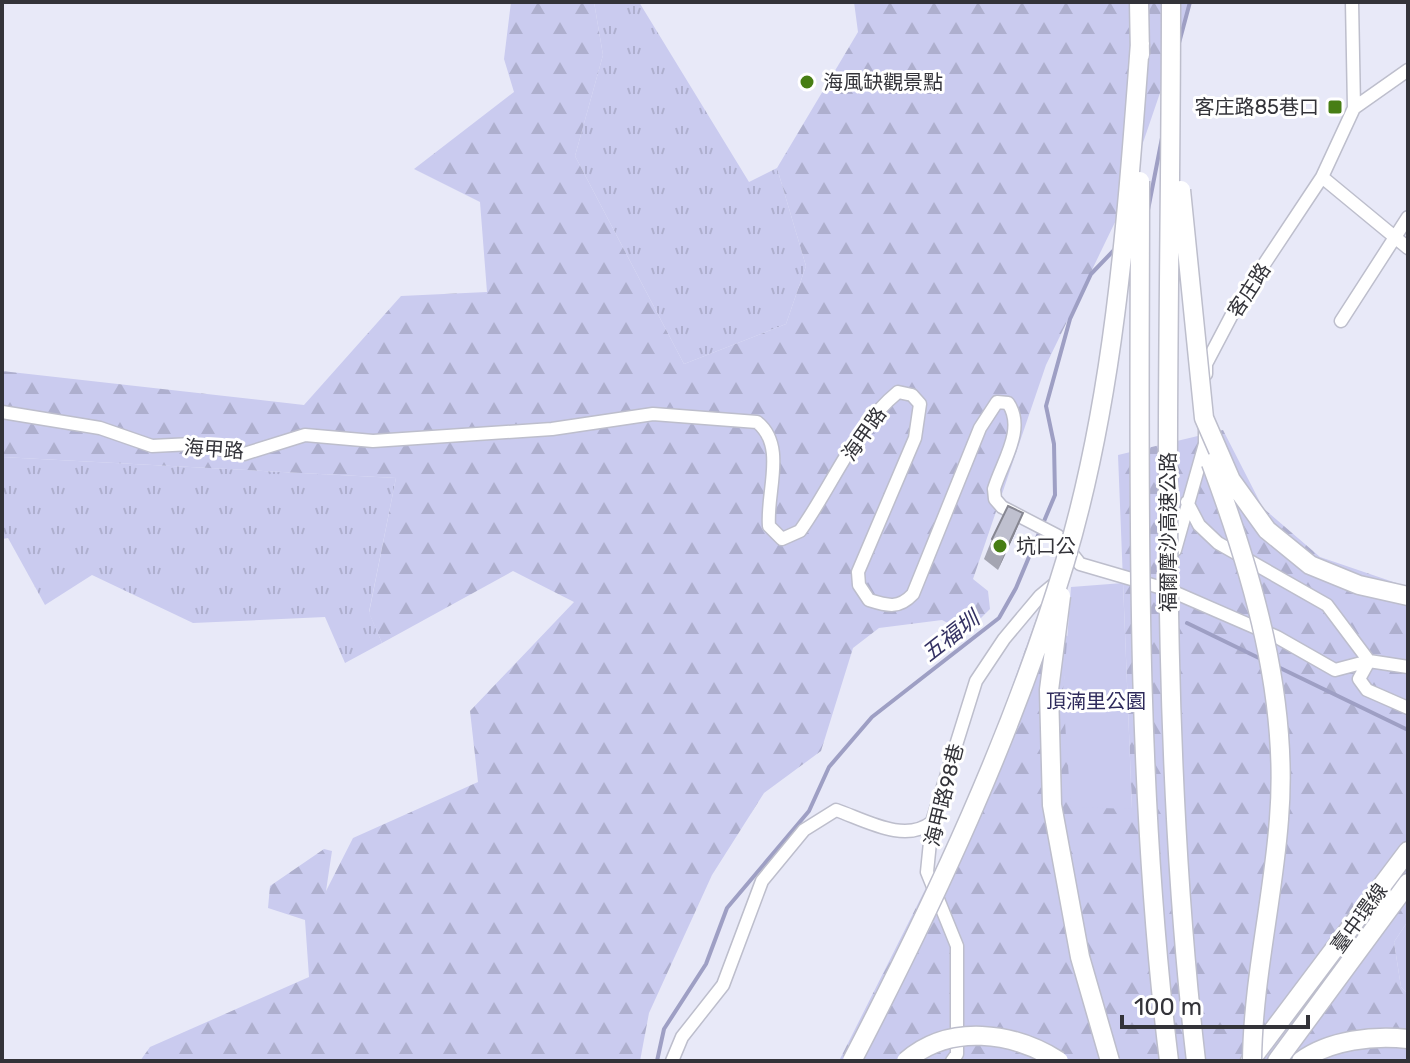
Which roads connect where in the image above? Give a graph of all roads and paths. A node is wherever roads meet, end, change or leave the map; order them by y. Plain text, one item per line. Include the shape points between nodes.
1 (1139, 2) edge
2 (1171, 2) edge
3 (1352, 2) edge
4 (1140, 43) junction
5 (1171, 46) junction
6 (1408, 70) edge
7 (1354, 108) junction
8 (1322, 177) junction
9 (1408, 217) edge
10 (1396, 235) junction
11 (1408, 248) edge
12 (1341, 321) dead end
13 (2, 412) edge
14 (1204, 418) junction
15 (1187, 502) junction
16 (1072, 563) junction
17 (1169, 590) junction
18 (1408, 596) edge
19 (1369, 661) junction
20 (1408, 667) edge
21 (1408, 708) edge
22 (932, 822) junction
23 (1408, 851) edge
24 (1408, 883) edge
25 (1408, 1039) edge
26 (672, 1061) edge
27 (852, 1061) edge
28 (906, 1061) edge
29 (952, 1061) edge
30 (1059, 1061) edge
31 (1110, 1061) edge
32 (1169, 1061) edge
33 (1196, 1061) edge
34 (1251, 1061) edge
35 (1277, 1061) edge
36 (1301, 1061) edge

1 - 4 highway, 福爾摩沙高速公路, bridge
2 - 5 highway, 福爾摩沙高速公路, bridge
3 - 7 street, 客庄路
4 - 16 highway, bridge via 1125,240 1106,382
4 - 32 highway, 福爾摩沙高速公路, bridge via 1140,519 1146,741 1158,972
5 - 14 highway, bridge
5 - 33 highway, 福爾摩沙高速公路, bridge via 1170,739
6 - 7 street
7 - 8 street, 客庄路
8 - 10 street
8 - 15 street, 客庄路 via 1237,305 1206,364 1205,444
9 - 10 street
10 - 11 street
10 - 12 street
13 - 16 street, 海甲路 via 100,428 152,446 192,444 244,454 305,435 388,441 552,429 653,414 757,422 769,432 774,447 769,526 782,539 800,531 885,403 898,392 912,395 920,404 915,438 858,572 869,600 890,607 913,594 980,428 997,402 1008,403 1016,414 1015,429 995,499 1058,536
14 - 18 highway, bridge via 1231,480 1267,530 1310,565 1359,585
14 - 34 highway, bridge via 1210,460 1269,652 1280,771
15 - 17 street, 客庄路
15 - 19 street via 1199,525 1218,543 1327,605
16 - 17 street
16 - 22 street, 海甲路98巷 via 1004,639 976,681
16 - 27 highway, bridge via 967,824
16 - 31 highway, bridge via 1049,690 1052,805 1080,957
17 - 19 street via 1277,637 1335,670
19 - 20 street
19 - 21 street via 1359,679 1367,690
22 - 26 street via 921,831 901,832 836,810 804,830 762,881 723,985 682,1037
22 - 29 street, 海甲路98巷 via 927,872 957,946 957,1054
23 - 34 highway, 臺中環線
24 - 35 highway, 臺中環線
25 - 36 highway via 1327,1047
28 - 30 highway, bridge via 939,1042 982,1035 1037,1048

